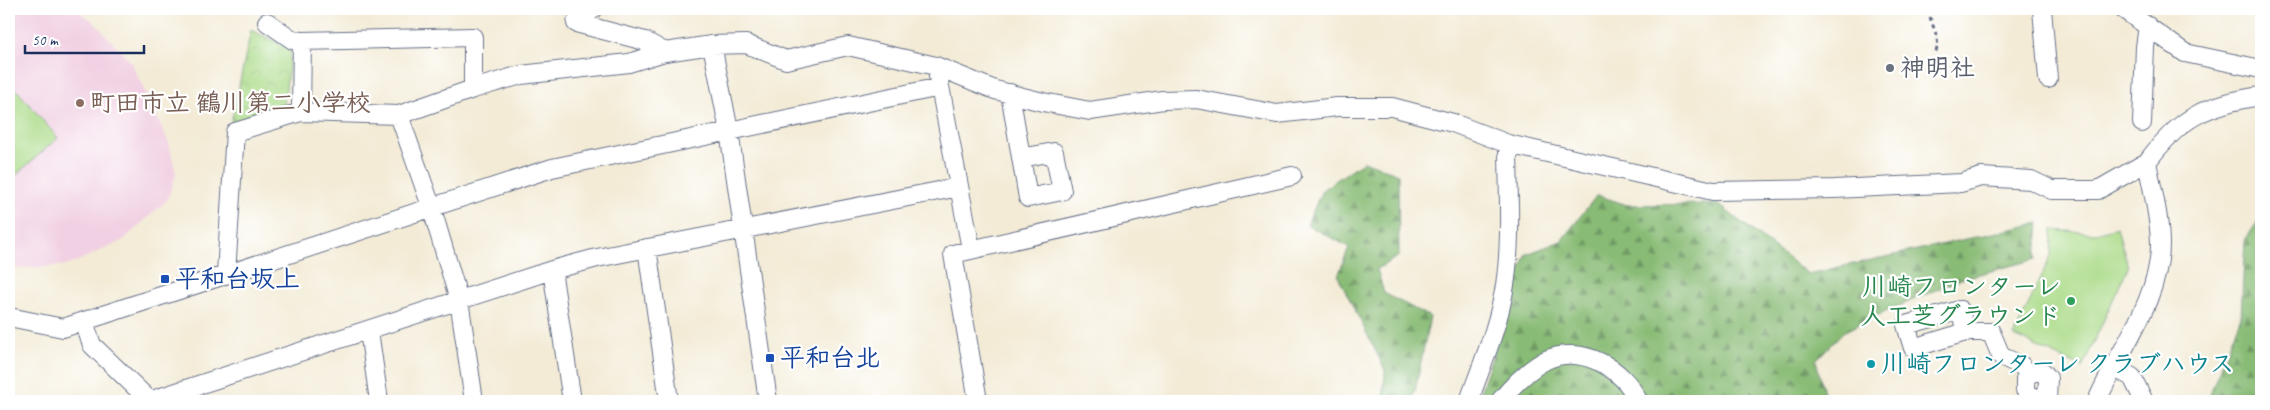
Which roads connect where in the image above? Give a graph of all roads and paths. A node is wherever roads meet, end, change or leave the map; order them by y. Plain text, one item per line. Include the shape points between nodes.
1 (593, 9) edge
2 (1928, 9) edge
3 (2042, 9) edge
4 (2123, 9) edge
5 (267, 22) dead end
6 (2148, 26) junction
7 (302, 40) junction
8 (712, 45) junction
9 (665, 52) junction
10 (1935, 54) dead end
11 (936, 66) junction
12 (2261, 69) edge
13 (2048, 79) dead end
14 (940, 87) junction
15 (473, 89) junction
16 (1010, 93) junction
17 (2261, 96) edge
18 (301, 112) junction
19 (399, 115) junction
20 (2142, 123) dead end
21 (729, 131) junction
22 (1508, 144) junction
23 (1021, 158) dead end
24 (2147, 162) junction
25 (1292, 176) dead end
26 (959, 187) junction
27 (431, 206) junction
28 (743, 230) junction
29 (970, 244) junction
30 (647, 248) junction
31 (552, 270) junction
32 (226, 274) junction
33 (459, 300) junction
34 (9, 317) edge
35 (84, 322) junction
36 (369, 331) junction
37 (1966, 332) dead end
38 (2113, 368) junction
39 (150, 401) edge
40 (379, 401) edge
41 (474, 401) edge
42 (572, 401) edge
43 (669, 401) edge
44 (768, 401) edge
45 (978, 401) edge
46 (1469, 401) edge
47 (1500, 401) edge
48 (1638, 401) edge
49 (2046, 401) edge
50 (2097, 401) edge
51 (2144, 401) edge

1 - 9 street via 576,23 645,42
2 - 10 path via 1938,38
3 - 13 street
4 - 6 street
5 - 7 street via 293,40
6 - 12 street via 2184,54
6 - 20 street
7 - 15 street via 473,37
7 - 18 street
8 - 9 street
8 - 11 street via 746,44 786,60 848,46
8 - 21 street
9 - 15 street via 629,63 521,75
11 - 14 street
11 - 16 street
14 - 21 street
14 - 26 street
15 - 19 street
16 - 22 street via 1090,110 1196,99 1277,114 1337,107 1392,107 1452,123
16 - 23 street
17 - 24 street via 2202,110 2165,138
18 - 19 street
18 - 32 street via 235,132
19 - 27 street
21 - 27 street via 552,168
21 - 28 street
22 - 24 street via 1713,190 1961,183 1981,177 2031,180 2052,190 2098,190
22 - 46 street via 1505,286
24 - 38 street via 2159,221 2156,281
25 - 29 street
26 - 28 street
26 - 29 street
27 - 32 street
27 - 33 street
28 - 30 street
28 - 44 street
29 - 45 street via 953,254
30 - 31 street
30 - 43 street
31 - 33 street
31 - 42 street
32 - 35 street
33 - 36 street
33 - 41 street
34 - 35 street via 63,328
35 - 39 street via 92,345
36 - 39 street
36 - 40 street
37 - 49 street via 1991,332 2001,356 2022,366 2029,374 2024,382 2025,390
38 - 50 street
38 - 51 street via 2132,377
47 - 48 street via 1529,370 1548,359 1567,356 1586,357 1606,364 1624,379

